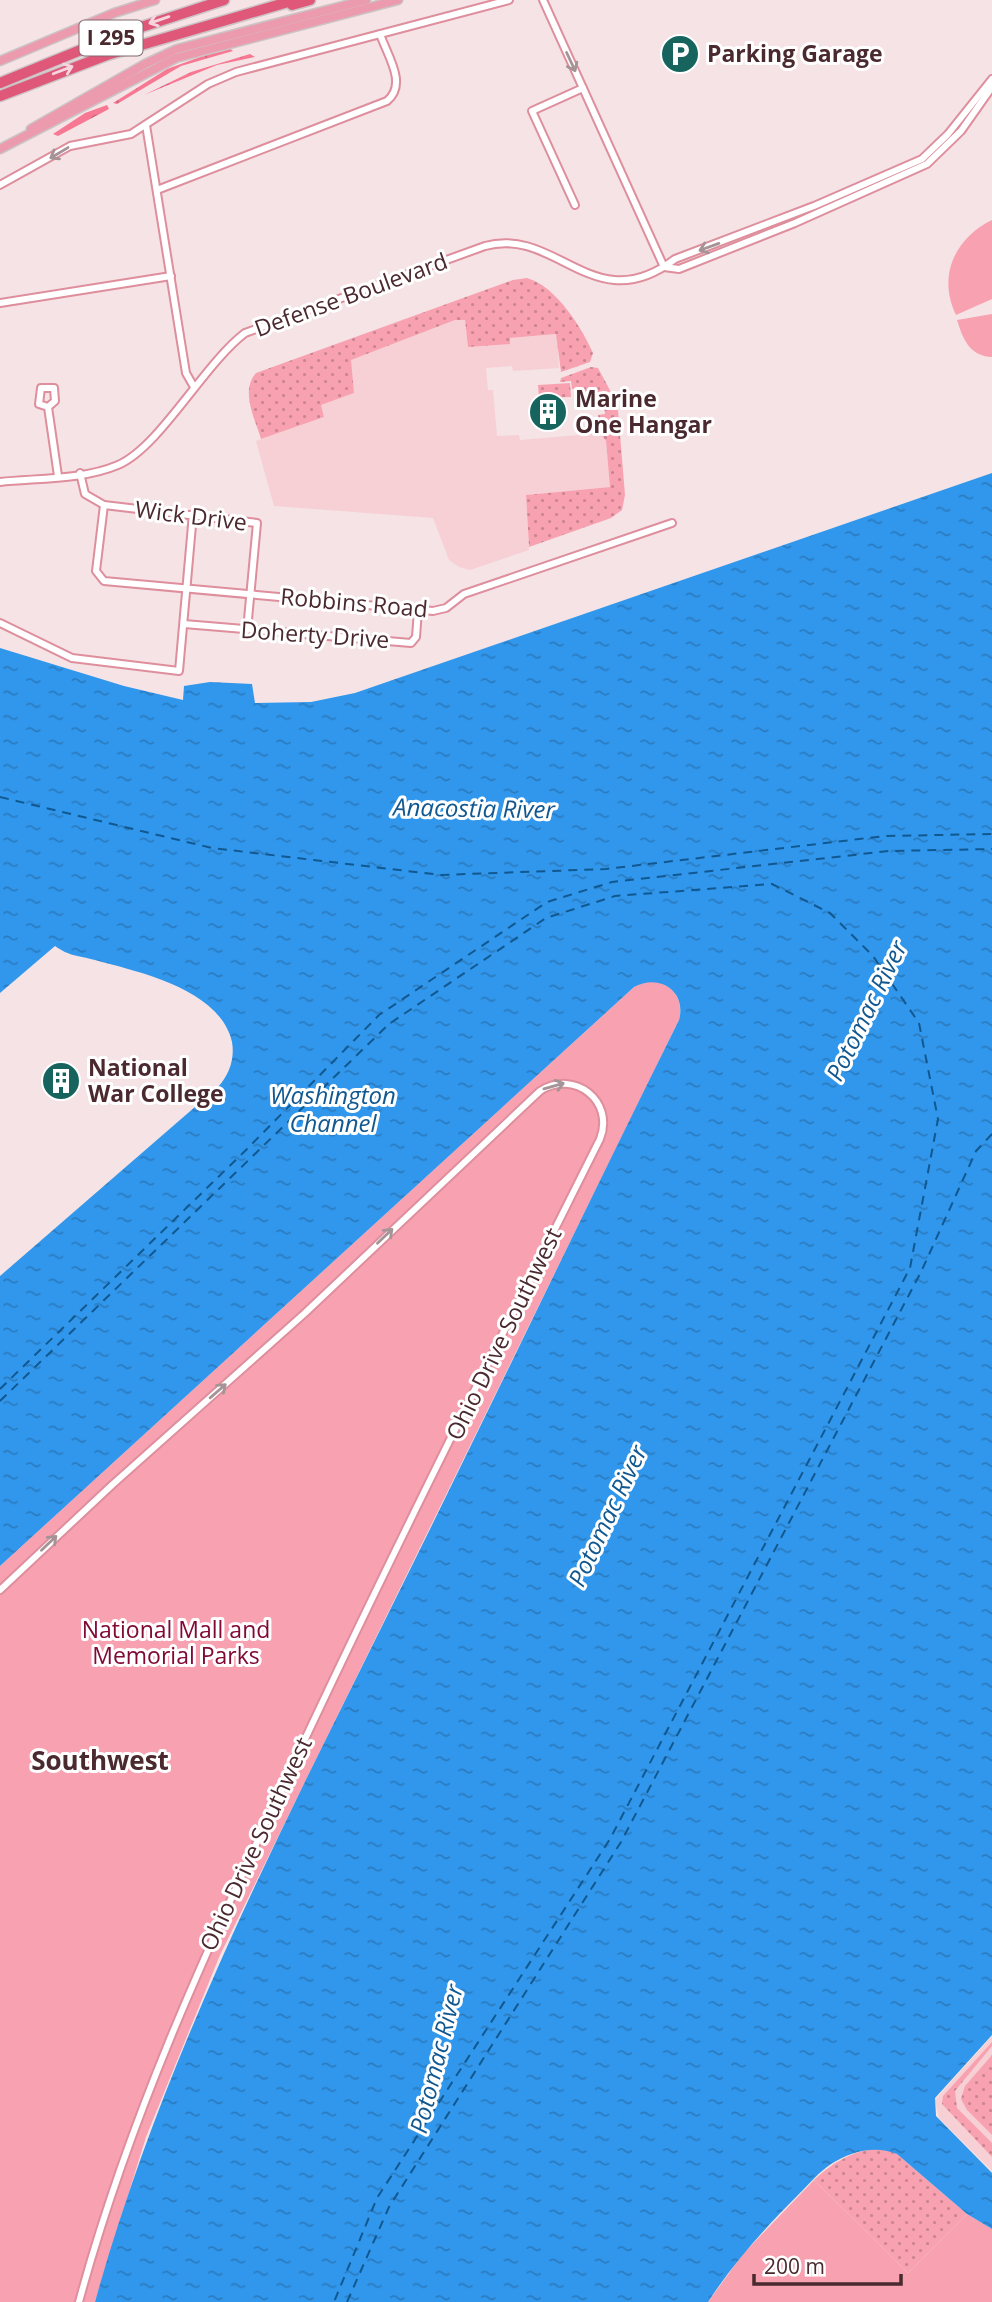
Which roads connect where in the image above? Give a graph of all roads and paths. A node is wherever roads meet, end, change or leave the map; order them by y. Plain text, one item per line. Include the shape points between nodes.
1 (155, 0) edge
2 (224, 0) edge
3 (295, 0) edge
4 (310, 0) edge
5 (366, 0) edge
6 (398, 0) edge
7 (509, 0) edge
8 (542, 0) edge
9 (176, 34) junction
10 (380, 34) junction
11 (0, 61) edge
12 (992, 79) edge
13 (0, 83) edge
14 (583, 88) junction
15 (992, 88) edge
16 (0, 96) edge
17 (146, 125) junction
18 (15, 141) junction
19 (0, 149) edge
20 (0, 185) edge
21 (157, 190) junction
22 (575, 205) dead end
23 (664, 267) junction
24 (171, 276) junction
25 (0, 303) edge
26 (194, 387) junction
27 (48, 407) dead end
28 (80, 473) junction
29 (58, 476) junction
30 (0, 481) edge
31 (104, 505) junction
32 (193, 514) junction
33 (672, 523) dead end
34 (187, 587) junction
35 (251, 593) junction
36 (418, 610) junction
37 (0, 623) edge
38 (184, 624) junction
39 (247, 630) junction
40 (0, 1590) edge
41 (79, 2302) edge

1 - 11 main road
2 -> 13 highway, I 295 via 129,31
3 - 9 highway, I 295
4 - 9 highway
5 - 18 main road via 169,53 48,118
6 - 18 main road via 176,58
7 - 10 street
8 -> 14 street
16 -> 9 highway, I 295 via 90,60
10 - 17 street via 236,72 208,84
10 - 21 street via 396,79 395,91 387,101
12 -> 23 street via 922,159
14 - 22 street via 532,111
14 - 23 street
15 - 23 street via 961,131 926,164 679,269
17 -> 20 street via 131,134 71,146
17 - 21 street
18 - 19 main road
21 - 24 street
23 - 26 street, Defense Boulevard via 633,278 602,278 575,270 533,246 489,244 250,331 230,346
24 - 25 street
24 - 26 street via 186,373
26 - 28 street, Defense Boulevard via 131,458
27 - 29 street
28 - 29 street, Defense Boulevard
28 - 31 street, Wick Drive via 85,494
29 - 30 street, Defense Boulevard
31 - 32 street, Wick Drive
31 - 34 street, Robbins Road via 96,570 99,578
32 - 34 street
32 - 35 street, Wick Drive via 257,523
33 - 36 street, Robbins Road via 464,594 443,609
34 - 35 street, Robbins Road
34 - 38 street
35 - 36 street, Robbins Road
35 - 39 street, Wick Drive
36 - 39 street, Doherty Drive via 413,643
37 - 38 street via 72,658 179,671
38 - 39 street, Doherty Drive
40 -> 41 street, Ohio Drive Southwest via 306,1313 540,1091 569,1083 595,1098 603,1116 600,1139 314,1718 167,2044 108,2201

